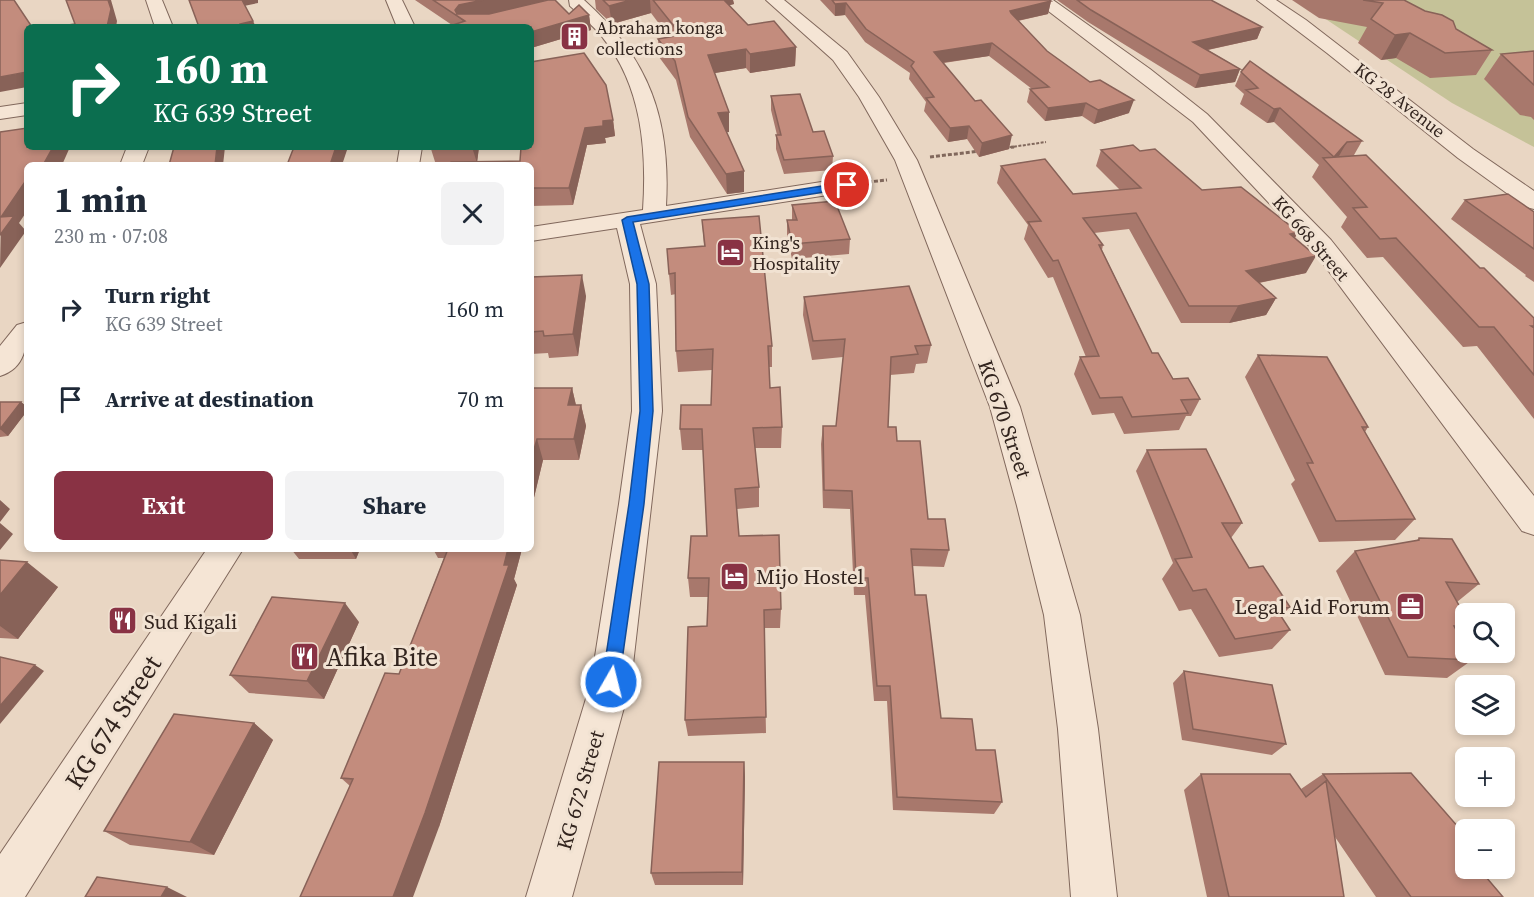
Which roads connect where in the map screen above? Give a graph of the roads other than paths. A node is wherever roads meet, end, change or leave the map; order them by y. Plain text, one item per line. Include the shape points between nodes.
1 (154, 0) edge
2 (394, 0) edge
3 (774, 0) edge
4 (1042, 0) edge
5 (1265, 0) edge
6 (574, 2) edge
7 (163, 24) edge
8 (405, 24) edge
9 (24, 110) edge
10 (0, 114) edge
11 (847, 185) road end
12 (1534, 202) edge
13 (640, 218) junction
14 (534, 234) edge
15 (24, 335) edge
16 (0, 366) edge
17 (1534, 521) edge
18 (224, 552) edge
19 (0, 894) edge
20 (549, 897) edge
21 (1094, 897) edge

1 - 7 street
2 - 8 street
3 - 21 street, KG 670 Street via 840,56 870,97 909,168 1005,407 1062,615 1078,729
4 - 17 street, KG 668 Street via 1200,118 1322,245
5 - 12 street, KG 28 Avenue
6 - 13 street, KG 672 Street via 613,38 645,98 657,182
9 - 10 street
11 - 13 street
13 - 14 street
13 - 20 street, KG 672 Street via 647,411 638,492 611,682
15 - 16 street
18 - 19 street, KG 674 Street

